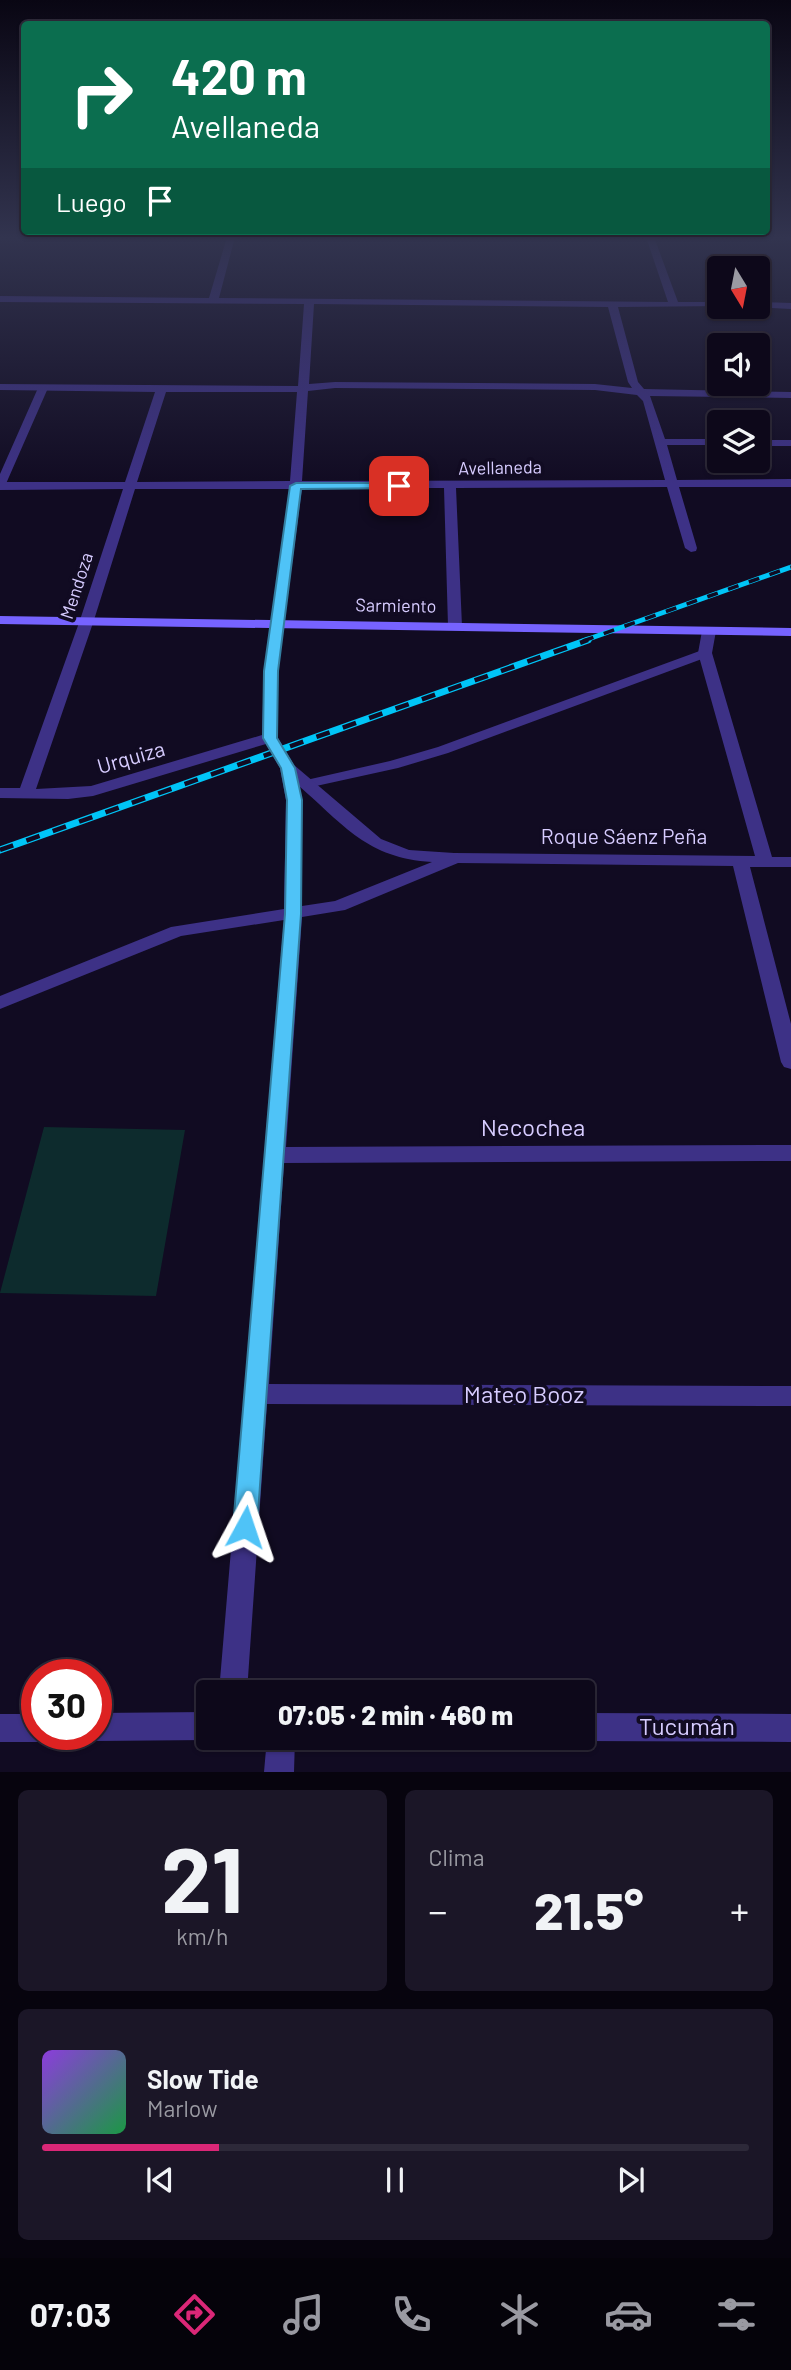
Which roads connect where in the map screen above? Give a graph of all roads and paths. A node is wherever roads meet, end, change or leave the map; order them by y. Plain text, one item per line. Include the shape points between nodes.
1 (308, 320) edge
2 (616, 320) edge
3 (0, 387) edge
4 (43, 388) junction
5 (302, 388) junction
6 (161, 390) junction
7 (639, 391) junction
8 (791, 395) edge
9 (661, 442) junction
10 (707, 442) edge
11 (770, 443) edge
12 (791, 443) edge
13 (791, 483) edge
14 (673, 484) junction
15 (0, 486) edge
16 (130, 486) junction
17 (296, 486) junction
18 (450, 486) junction
19 (691, 548) dead end
20 (0, 620) edge
21 (87, 620) junction
22 (278, 623) junction
23 (455, 626) junction
24 (709, 631) junction
25 (791, 632) edge
26 (705, 653) junction
27 (270, 738) junction
28 (288, 768) junction
29 (307, 784) junction
30 (0, 793) edge
31 (26, 793) junction
32 (456, 858) junction
33 (740, 861) junction
34 (765, 861) junction
35 (791, 862) edge
36 (293, 914) junction
37 (0, 1003) edge
38 (791, 1062) edge
39 (791, 1153) edge
40 (275, 1155) junction
41 (256, 1394) junction
42 (791, 1396) edge
43 (234, 1680) edge
44 (196, 1726) edge
45 (112, 1727) edge
46 (595, 1727) edge
47 (0, 1728) edge
48 (21, 1728) edge
49 (791, 1728) edge
50 (280, 1750) edge
51 (279, 1772) edge

1 - 5 street
2 - 7 street
3 - 4 street
4 - 6 street
4 - 15 lane
5 - 6 street
5 - 7 street via 595,387
5 - 17 street
6 - 16 street, Mendoza
7 - 8 street
7 - 9 street via 648,401
9 - 10 street
9 - 14 street
11 - 12 street
13 - 14 street, Avellaneda
14 - 18 street, Avellaneda
14 - 19 street
15 - 16 street, Avellaneda
16 - 17 street, Avellaneda
16 - 21 street, Mendoza
17 - 18 street, Avellaneda
17 - 22 street
18 - 23 street
20 - 21 street, Sarmiento
21 - 22 street, Sarmiento
21 - 31 street, Mendoza
22 - 23 street, Sarmiento
22 - 27 street via 271,671
23 - 24 street, Sarmiento
24 - 25 street, Sarmiento
24 - 26 street
26 - 29 lane via 443,750
26 - 34 street
27 - 28 street
27 - 31 street, Urquiza via 93,791
28 - 29 street, Roque Sáenz Peña
28 - 36 street via 294,800
29 - 32 street, Roque Sáenz Peña via 387,849
30 - 31 street, Urquiza
32 - 33 street, Roque Sáenz Peña
32 - 36 street, Roque Sáenz Peña via 339,906
33 - 34 street, Roque Sáenz Peña
33 - 38 street
34 - 35 street, Roque Sáenz Peña
36 - 37 street, Roque Sáenz Peña via 177,931
36 - 40 street
39 - 40 street, Necochea
40 - 41 street
41 - 42 street, Mateo Booz
41 - 43 street
44 - 45 street
46 - 49 street, Tucumán
47 - 48 street
50 - 51 street

